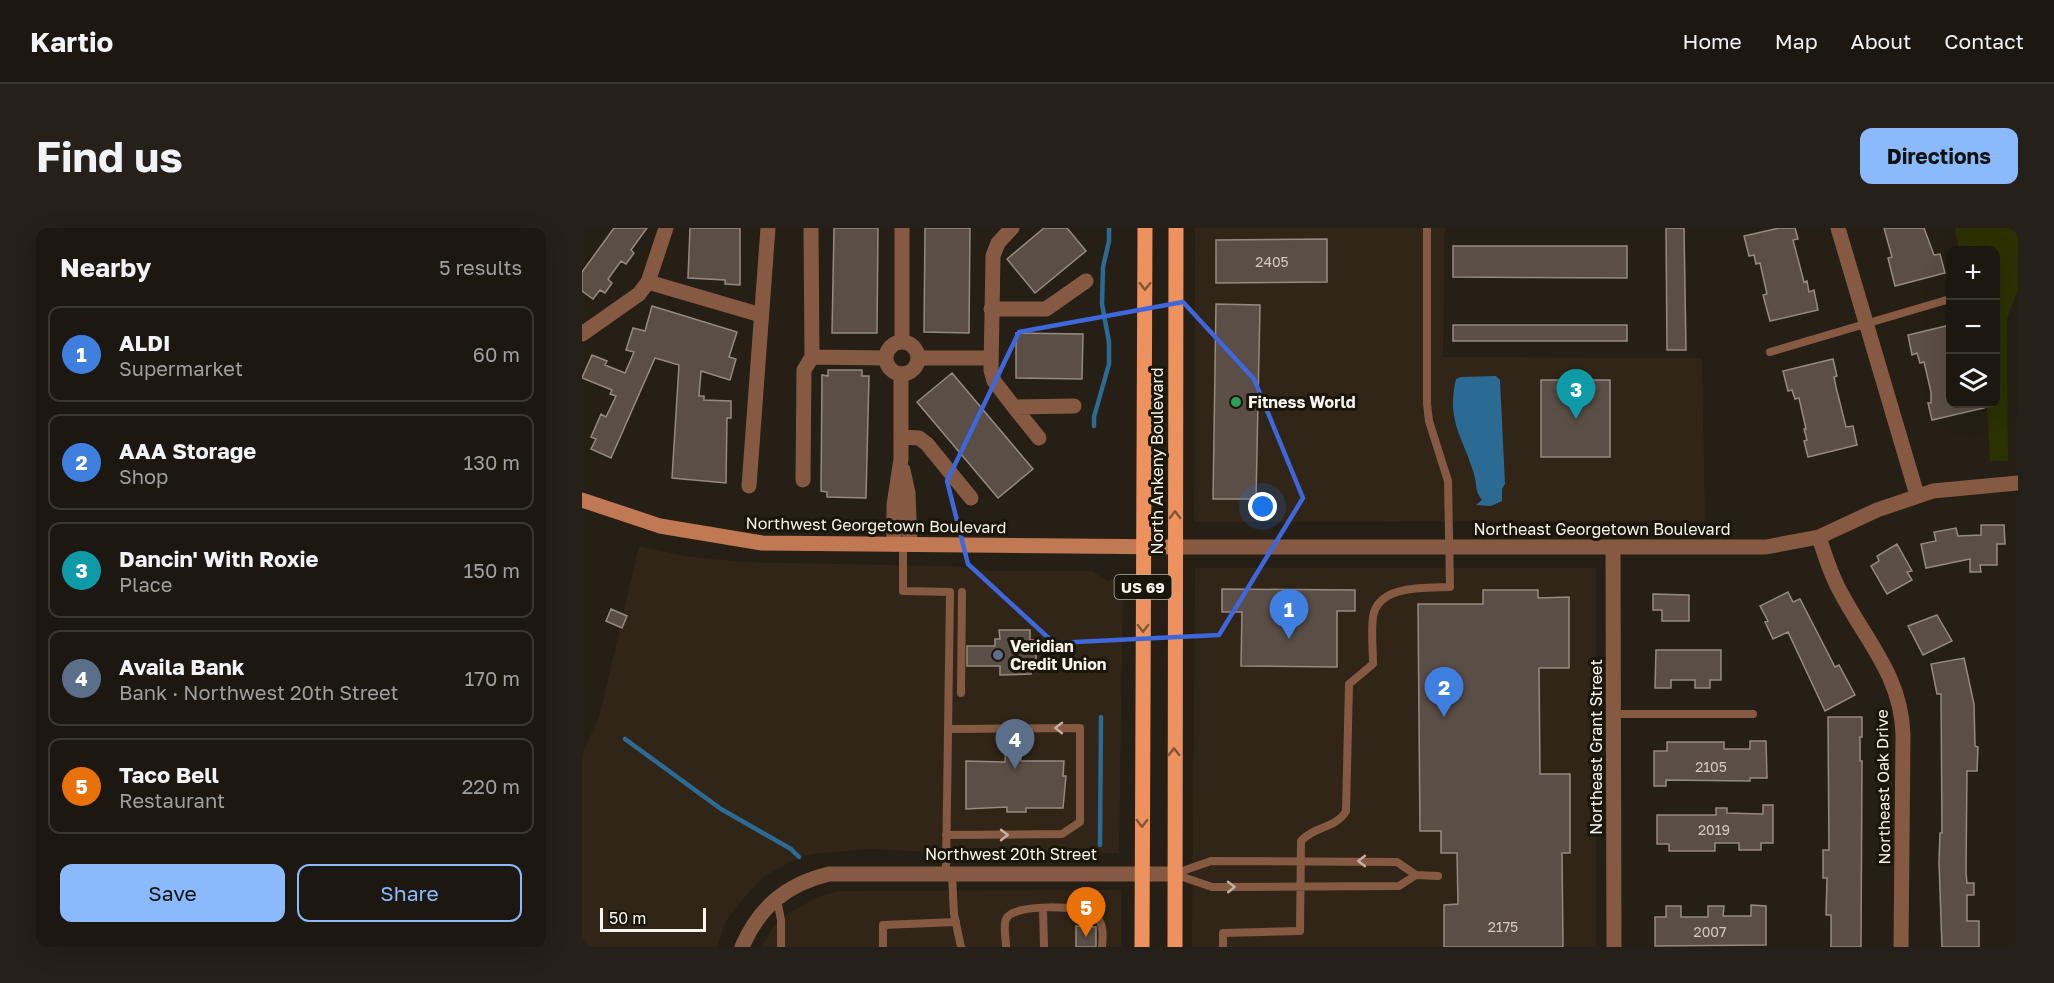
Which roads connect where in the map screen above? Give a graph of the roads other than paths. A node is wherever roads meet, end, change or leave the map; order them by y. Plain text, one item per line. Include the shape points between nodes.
1 (666, 228) edge
2 (768, 228) edge
3 (810, 228) edge
4 (902, 228) edge
5 (1012, 228) edge
6 (1145, 228) edge
7 (1176, 228) edge
8 (1427, 228) edge
9 (1838, 228) edge
10 (1086, 281) dead end
11 (648, 282) junction
12 (1946, 300) edge
13 (991, 309) junction
14 (761, 315) junction
15 (1865, 323) junction
16 (582, 334) edge
17 (902, 341) junction
18 (1770, 352) dead end
19 (812, 357) junction
20 (885, 358) junction
21 (918, 358) junction
22 (991, 358) junction
23 (901, 374) junction
24 (1074, 406) dead end
25 (1014, 408) junction
26 (901, 437) junction
27 (1039, 438) dead end
28 (803, 480) dead end
29 (2018, 483) edge
30 (749, 486) dead end
31 (1917, 495) junction
32 (971, 498) dead end
33 (582, 500) edge
34 (1819, 537) junction
35 (902, 544) junction
36 (1143, 546) junction
37 (1175, 547) junction
38 (1450, 547) junction
39 (1613, 547) junction
40 (962, 592) dead end
41 (961, 693) dead end
42 (1614, 714) junction
43 (1753, 714) dead end
44 (948, 729) junction
45 (946, 835) junction
46 (1301, 861) junction
47 (949, 872) junction
48 (1142, 872) junction
49 (1174, 874) junction
50 (1416, 875) junction
51 (1438, 876) dead end
52 (1301, 886) junction
53 (777, 897) junction
54 (1043, 908) junction
55 (956, 922) junction
56 (742, 947) edge
57 (781, 947) edge
58 (883, 947) edge
59 (961, 947) edge
60 (1006, 947) edge
61 (1044, 947) edge
62 (1102, 947) edge
63 (1142, 947) edge
64 (1175, 947) edge
65 (1223, 947) edge
66 (1614, 947) edge
67 (1901, 947) edge

1 - 11 street
2 - 14 street
3 - 19 street
4 - 17 street
5 - 13 street via 1001,238 993,256
6 -> 36 main road, North Ankeny Boulevard / US 69
37 -> 7 main road, North Ankeny Boulevard / US 69
8 - 38 lane via 1427,404 1449,481
9 - 15 street
10 - 13 street via 1046,309
11 - 14 street
11 - 16 street via 625,306
12 - 15 lane
13 - 22 street
14 - 30 street
15 - 18 lane
15 - 31 street
17 - 20 street via 888,349
17 - 21 street via 913,346
19 - 20 street
19 - 28 street via 804,370
20 - 23 street via 891,370
21 - 22 street
21 - 23 street via 911,371
22 - 25 street via 994,381
23 - 26 street
24 - 25 street
25 - 27 street
26 - 32 street via 920,438 927,444
26 - 35 street via 894,506
29 - 31 street, Northeast Georgetown Boulevard
31 - 34 street, Northeast Georgetown Boulevard
33 - 35 street, Northwest Georgetown Boulevard via 638,520 728,539 800,545
34 - 39 street, Northeast Georgetown Boulevard via 1766,547
34 - 67 street, Northeast Oak Drive via 1841,593 1887,670 1900,701
35 - 36 street, Northwest Georgetown Boulevard
35 - 44 lane via 903,591 950,592
36 - 37 street, Northwest Georgetown Boulevard
36 -> 48 main road, North Ankeny Boulevard / US 69
37 - 38 street, Northeast Georgetown Boulevard
49 -> 37 main road, North Ankeny Boulevard / US 69
38 - 39 street, Northeast Georgetown Boulevard
38 - 46 lane via 1450,587 1401,591 1384,600 1373,615 1373,664 1349,684 1346,811 1336,822 1307,833 1301,841
39 - 42 street, Northeast Grant Street
40 - 41 lane
42 - 43 lane
42 - 66 street, Northeast Grant Street
44 - 45 lane
45 -> 44 lane via 1062,834 1080,822 1080,728
45 - 47 lane
46 - 49 lane via 1211,861
50 -> 46 lane via 1397,862
46 - 52 lane
47 - 48 street, Northwest 20th Street
47 - 53 street, Northwest 20th Street via 848,872 810,879
47 - 55 lane
48 - 49 street, Northwest 20th Street
48 - 63 main road, North Ankeny Boulevard / US 69
49 -> 52 lane via 1212,887
49 - 64 main road, North Ankeny Boulevard / US 69
50 - 51 lane
50 - 52 lane via 1399,886
52 - 65 lane via 1300,931 1223,933
53 - 56 street via 751,928
53 - 57 lane
54 - 60 lane via 1011,912 1006,918
54 - 61 lane
54 - 62 lane via 1092,912 1103,929
55 - 58 lane via 883,925
55 - 59 lane

